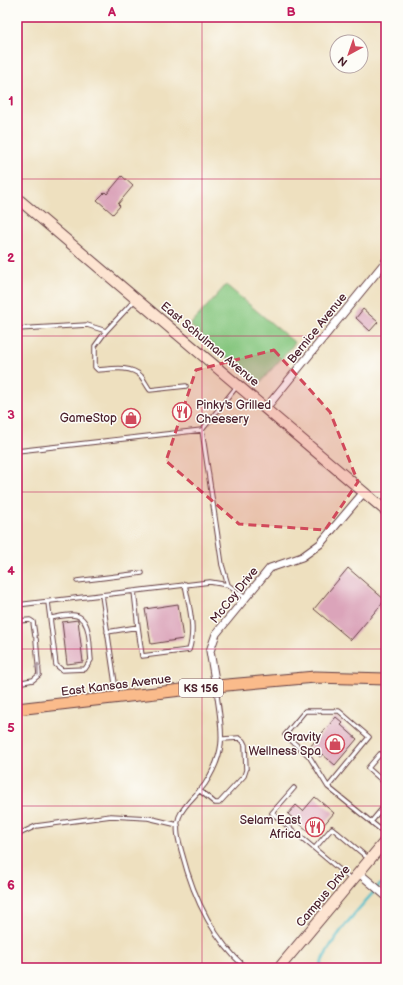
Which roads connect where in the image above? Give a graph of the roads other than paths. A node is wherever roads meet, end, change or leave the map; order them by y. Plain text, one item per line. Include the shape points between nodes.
1 (17, 198) edge
2 (386, 261) edge
3 (136, 298) junction
4 (17, 329) edge
5 (106, 331) junction
6 (238, 385) junction
7 (186, 386) dead end
8 (266, 408) junction
9 (202, 430) junction
10 (17, 451) edge
11 (364, 492) junction
12 (386, 511) edge
13 (142, 573) dead end
14 (77, 581) dead end
15 (185, 584) junction
16 (228, 585) junction
17 (134, 591) junction
18 (102, 595) junction
19 (245, 598) junction
20 (48, 602) junction
21 (17, 605) edge
22 (50, 618) junction
23 (17, 621) edge
24 (138, 627) junction
25 (107, 632) junction
26 (386, 679) edge
27 (17, 683) edge
28 (216, 686) junction
29 (117, 698) junction
30 (17, 709) edge
31 (223, 739) junction
32 (380, 754) dead end
33 (386, 784) edge
34 (328, 786) junction
35 (294, 788) dead end
36 (199, 790) junction
37 (386, 804) edge
38 (371, 822) junction
39 (178, 825) junction
40 (386, 834) edge
41 (17, 835) edge
42 (386, 840) edge
43 (315, 848) junction
44 (370, 860) junction
45 (356, 877) junction
46 (385, 894) edge
47 (246, 968) edge
48 (279, 968) edge

1 - 3 street, East Schulman Avenue
2 - 8 street, Bernice Avenue
3 - 5 lane
3 - 6 street, East Schulman Avenue
4 - 5 lane via 87,325
5 - 7 lane via 95,346 95,367 98,370 124,369 136,373 142,376 150,390
6 - 8 street, East Schulman Avenue
6 - 9 lane
8 - 11 street, East Schulman Avenue
9 - 10 lane
9 - 16 lane via 222,565
11 - 12 street, East Schulman Avenue
11 - 19 street, McCoy Drive via 320,544 302,557 270,568
13 - 14 lane
15 - 16 lane via 210,582
15 - 17 lane
15 - 24 lane via 192,625 192,642 189,650 142,656
16 - 19 lane
17 - 18 lane
17 - 24 lane
18 - 20 lane
18 - 25 lane
19 - 28 street, McCoy Drive via 216,634 210,651
20 - 21 lane
20 - 22 lane
22 - 22 lane via 56,664 62,670 85,669 91,660 87,623 74,615
27 -> 23 lane via 34,680 39,674 33,622
24 - 25 lane
25 - 29 lane
26 - 28 main road, East Kansas Avenue / KS 156 via 316,677
28 - 29 main road, East Kansas Avenue / KS 156
28 - 31 lane
29 - 30 main road, East Kansas Avenue / KS 156
31 - 36 lane via 219,760
31 - 36 lane via 239,738 246,746 244,776 219,803 215,803
32 - 33 lane via 368,768
34 - 34 lane via 309,756 285,736 305,711 340,711 369,737
34 - 38 lane
35 - 43 lane via 272,813
36 - 39 lane via 179,817
37 - 38 lane
38 - 40 lane
39 - 41 lane via 148,818 111,816 36,826
39 - 47 lane via 177,833 185,866 197,900 224,946
42 - 44 street, Campus Drive
43 - 44 lane via 332,828
43 - 45 lane
44 - 45 street, Campus Drive
45 - 46 street via 368,880
45 - 48 street, Campus Drive

